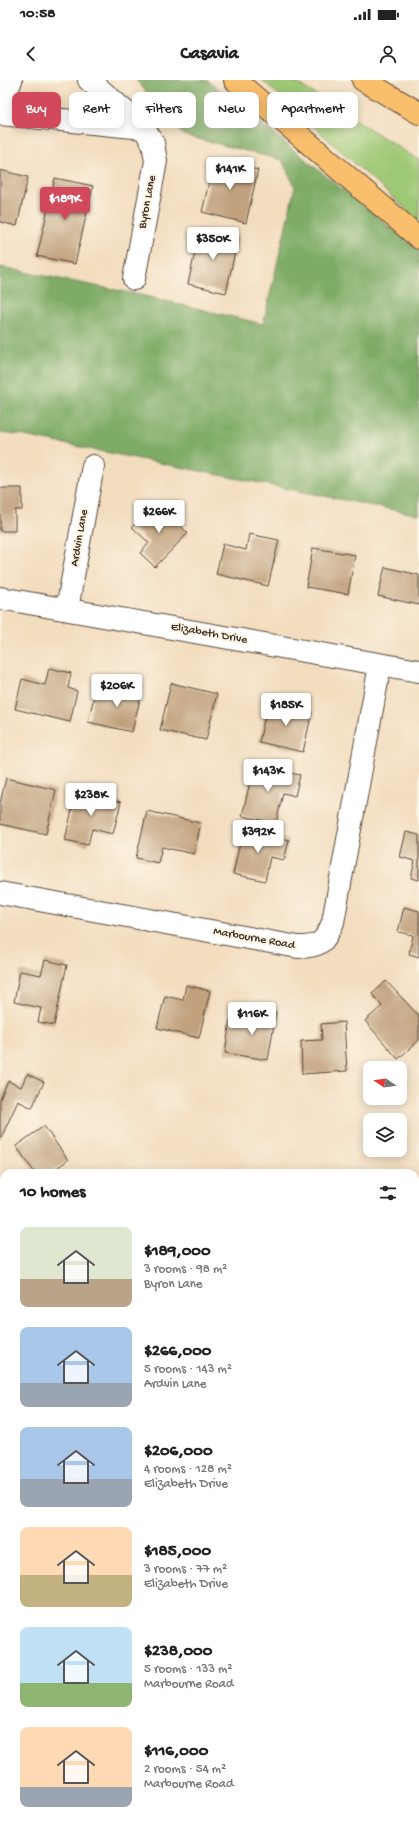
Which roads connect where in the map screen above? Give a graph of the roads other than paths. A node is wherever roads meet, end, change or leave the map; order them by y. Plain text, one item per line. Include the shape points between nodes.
1 (11, 80) edge
2 (89, 80) edge
3 (235, 80) edge
4 (363, 80) edge
5 (0, 110) edge
6 (419, 113) edge
7 (0, 114) edge
8 (132, 118) edge
9 (132, 127) edge
10 (144, 128) edge
11 (419, 238) edge
12 (134, 279) dead end
13 (93, 466) dead end
14 (0, 598) edge
15 (67, 609) junction
16 (380, 664) junction
17 (419, 671) edge
18 (0, 893) edge

1 - 5 street
2 - 8 street
3 - 11 highway
4 - 6 highway
7 - 9 street
10 - 12 street, Byron Lane via 153,143 156,161
13 - 15 street, Ardvin Lane
14 - 15 street, Elizabeth Drive
15 - 16 street, Elizabeth Drive
16 - 17 street, Elizabeth Drive
16 - 18 street, Marbourne Road via 333,922 320,944 298,948

